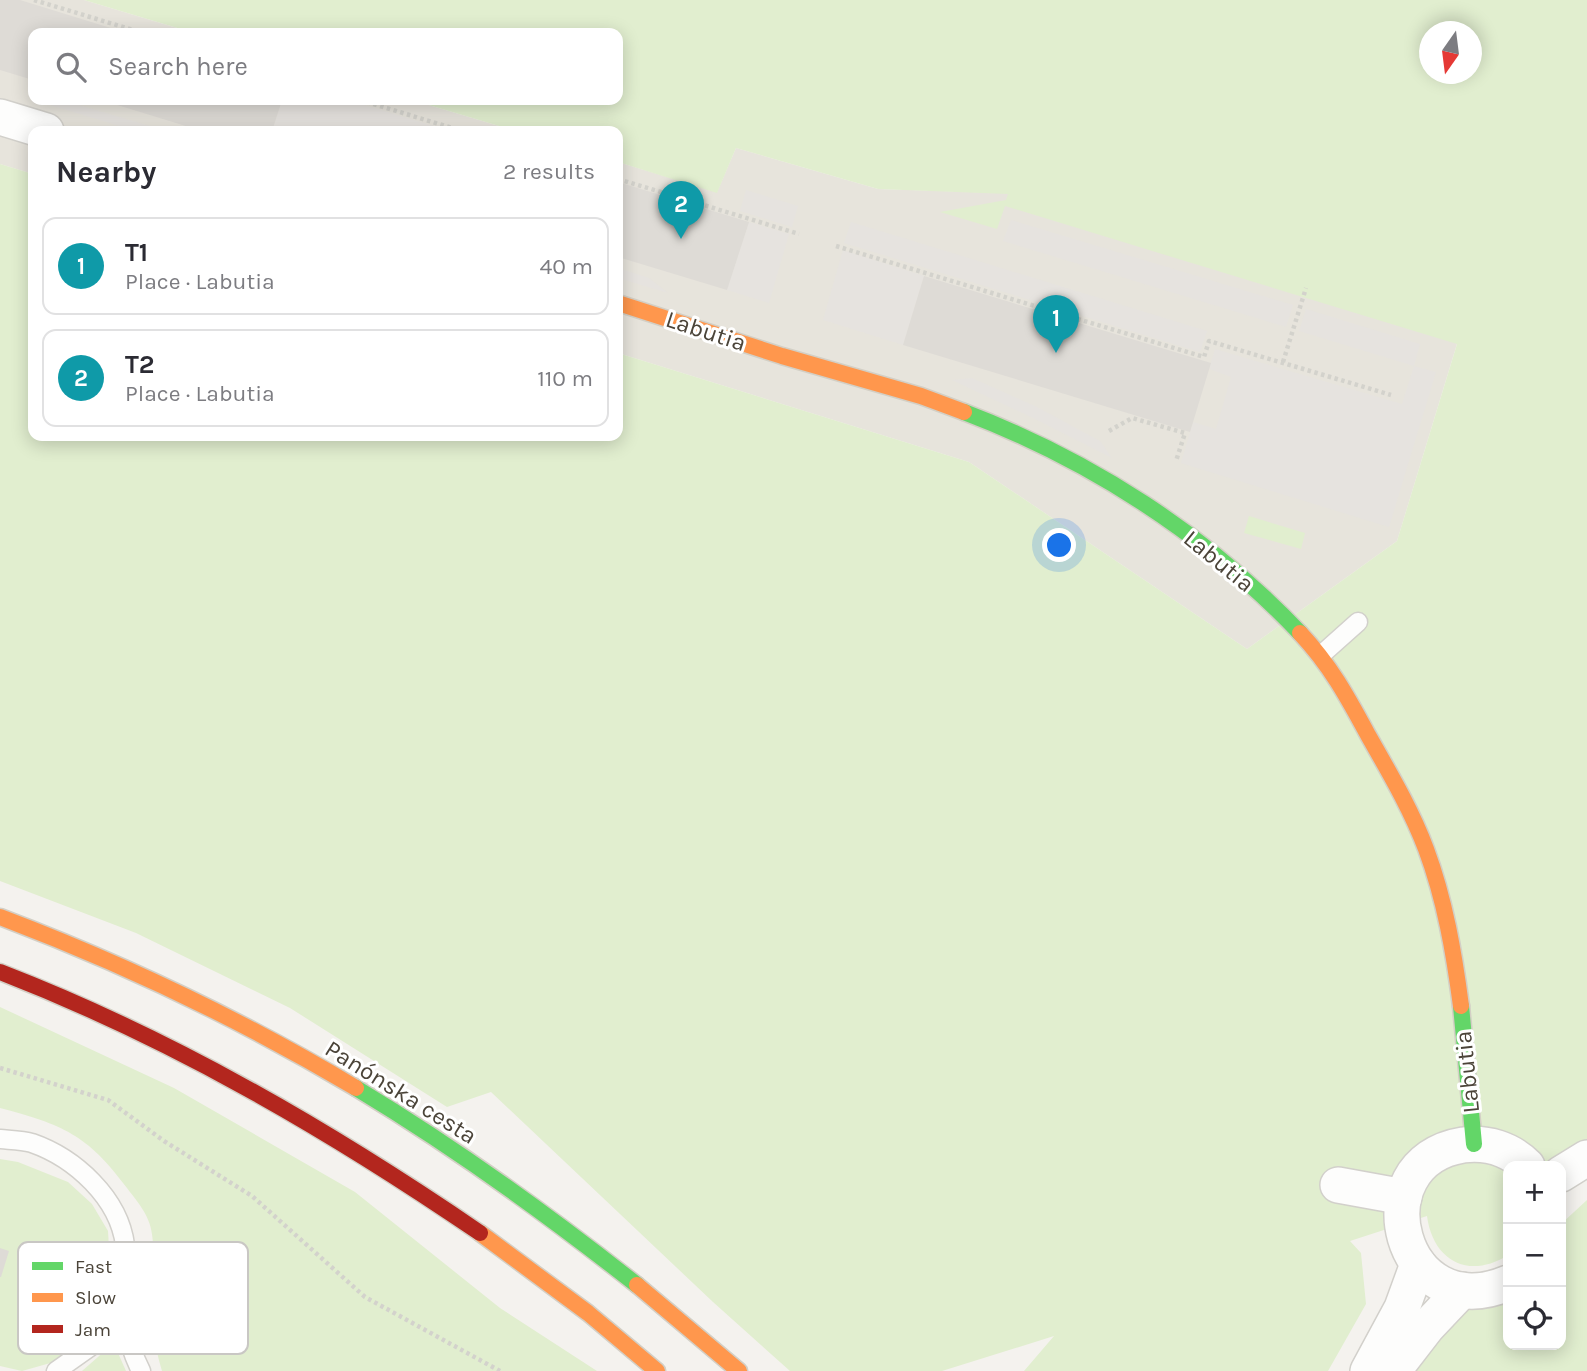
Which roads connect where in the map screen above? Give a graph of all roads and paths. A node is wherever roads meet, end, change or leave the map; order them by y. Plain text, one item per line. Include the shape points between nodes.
1 (34, 0) edge
2 (126, 28) edge
3 (377, 105) edge
4 (0, 117) edge
5 (30, 126) edge
6 (446, 126) edge
7 (623, 181) edge
8 (799, 234) dead end
9 (836, 246) dead end
10 (1306, 289) dead end
11 (623, 305) edge
12 (1283, 362) junction
13 (1391, 395) dead end
14 (1109, 430) dead end
15 (1176, 461) dead end
16 (1358, 622) dead end
17 (1321, 655) junction
18 (0, 917) edge
19 (0, 972) edge
20 (0, 1068) edge
21 (0, 1139) edge
22 (1474, 1144) junction
23 (1587, 1158) edge
24 (1520, 1161) edge
25 (1566, 1171) edge
26 (1338, 1185) dead end
27 (1404, 1197) junction
28 (124, 1242) edge
29 (1418, 1264) junction
30 (1503, 1285) edge
31 (1462, 1290) junction
32 (80, 1354) edge
33 (132, 1354) edge
34 (56, 1371) edge
35 (141, 1371) edge
36 (500, 1371) edge
37 (657, 1371) edge
38 (739, 1371) edge
39 (1368, 1371) edge
40 (1393, 1371) edge

1 - 2 path
3 - 6 path
4 - 5 street
7 - 8 path
9 - 12 path via 1204,358 1209,341
10 - 12 path
11 - 17 main road, Labutia via 941,403 1023,437 1089,471 1199,541
12 - 13 path
14 - 15 path via 1132,418 1185,433
16 - 17 lane
17 - 22 main road, Labutia via 1404,796 1438,886 1460,998
18 - 38 main road, Panónska cesta via 164,984 330,1072 548,1215
19 - 37 main road via 120,1023 257,1091 449,1210 556,1287
20 - 36 path via 108,1100 252,1196 365,1297
21 - 28 lane via 31,1143 65,1160 96,1185 116,1214
22 - 24 street via 1491,1145
22 - 27 street via 1455,1147 1423,1165
23 - 25 street
26 - 27 street
27 - 29 street via 1403,1232
29 - 31 street via 1430,1276
29 - 39 street via 1402,1308
30 - 31 street
31 - 40 street
32 - 34 lane
33 - 35 lane

